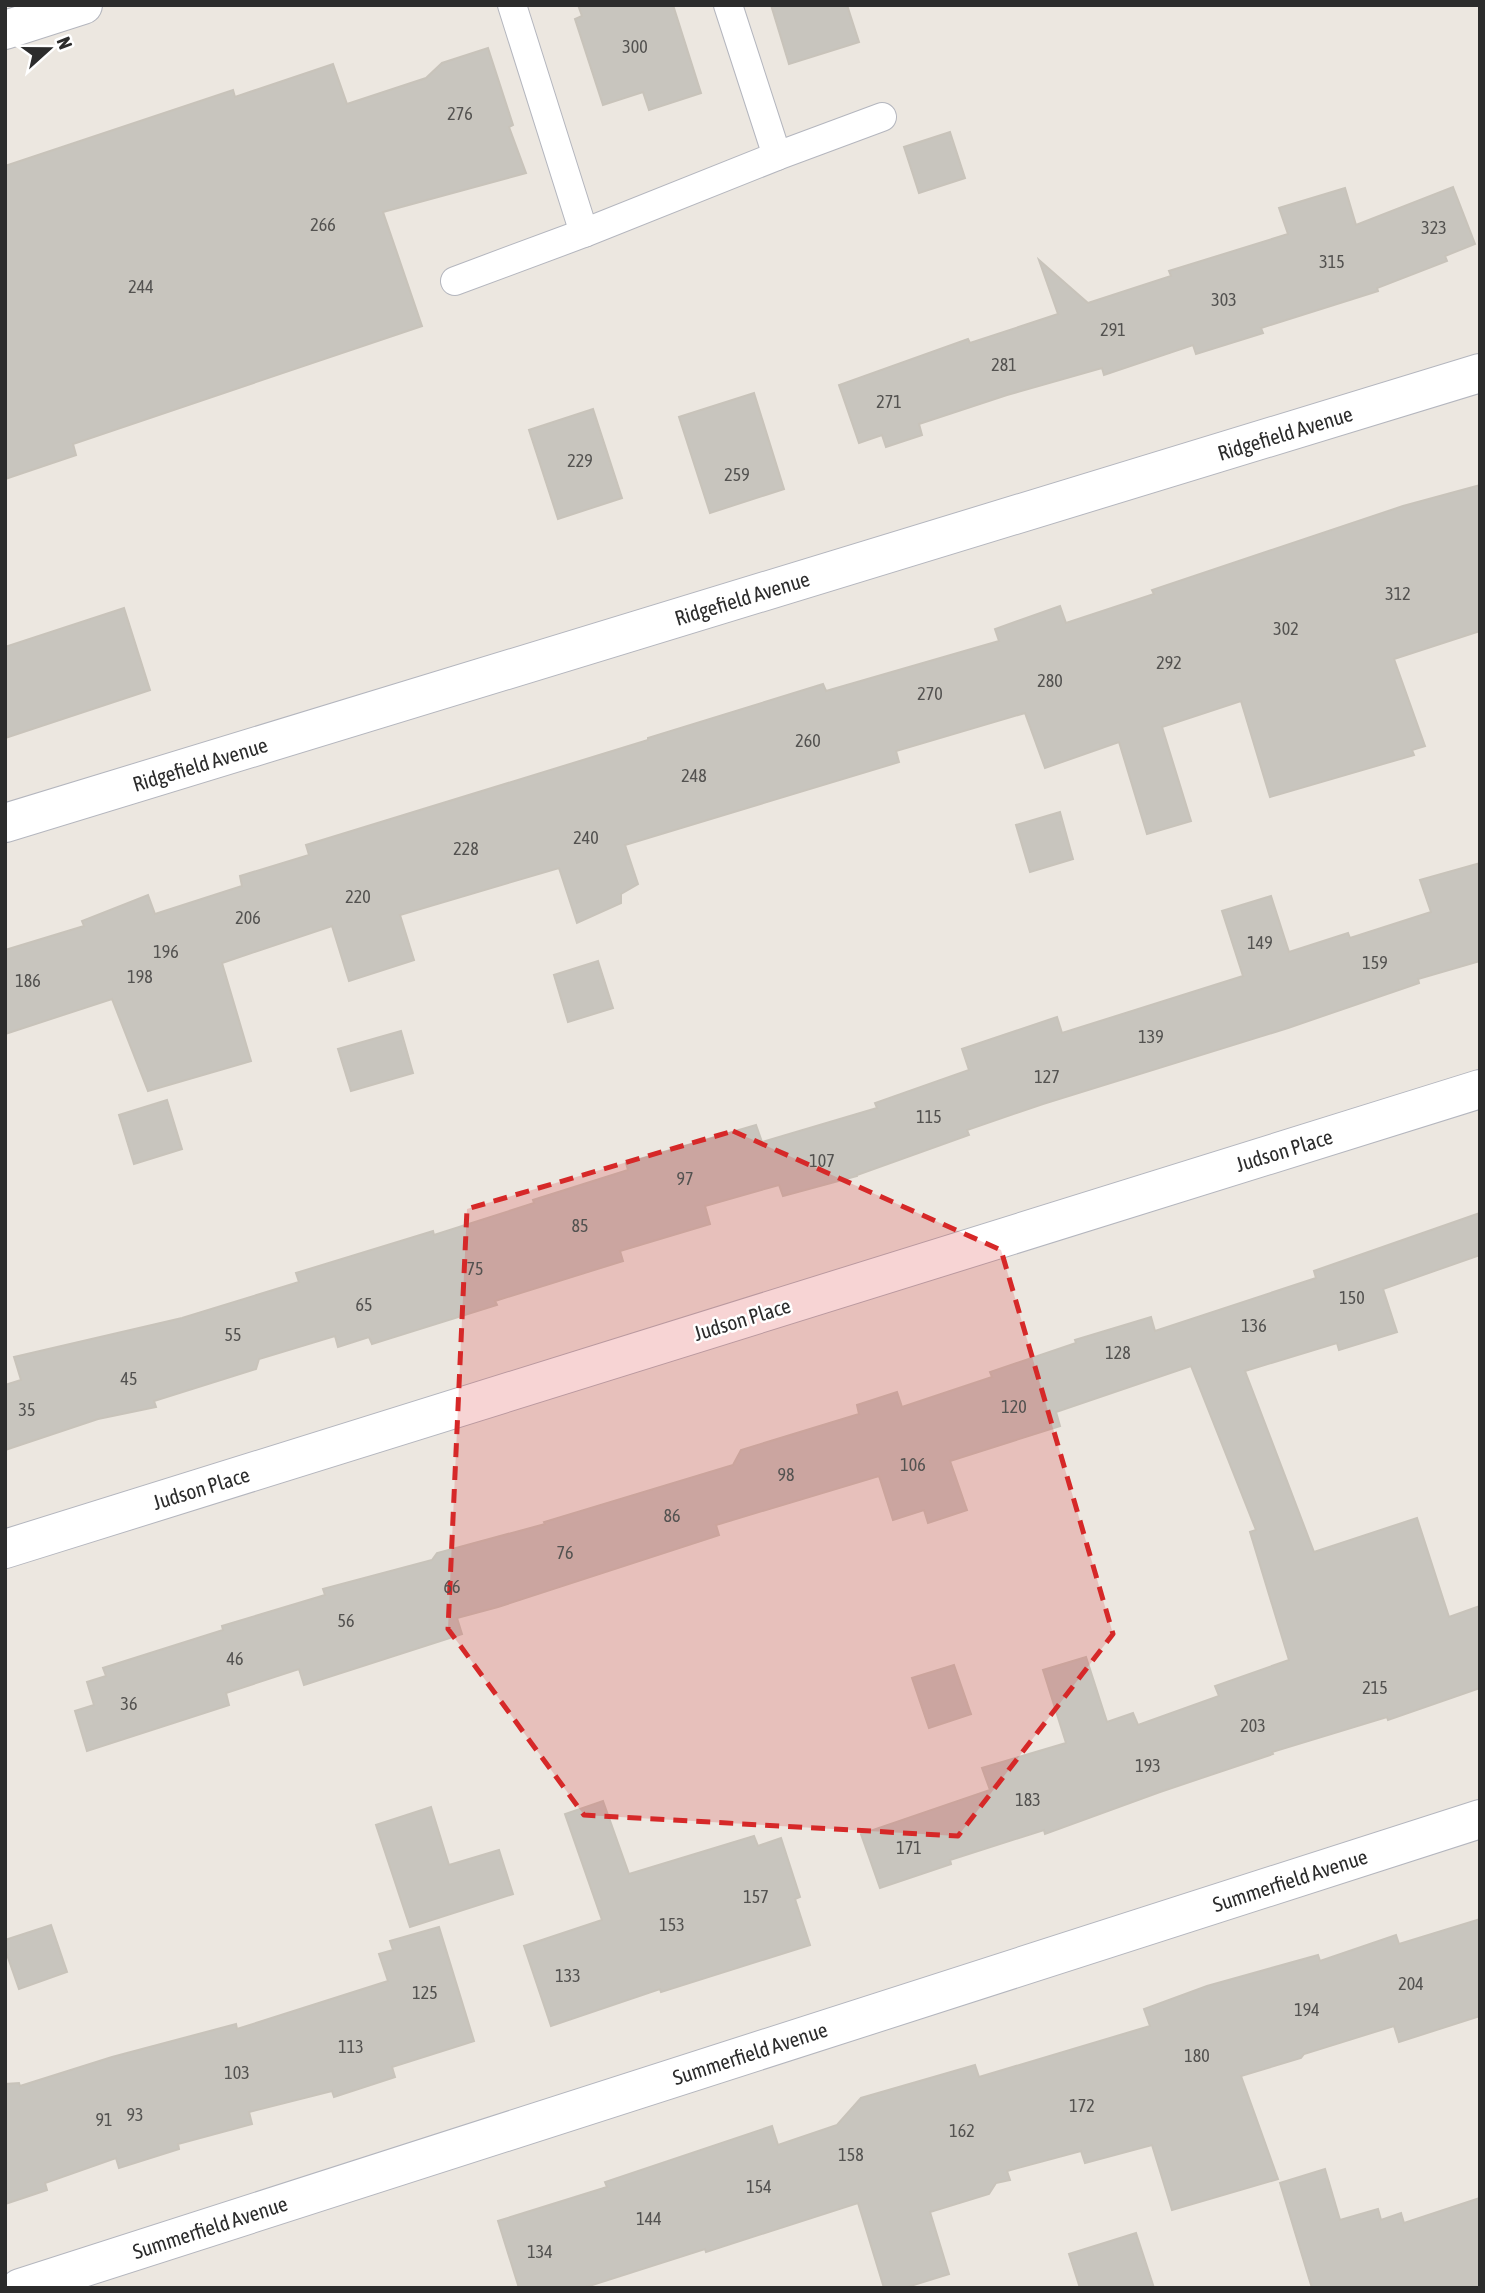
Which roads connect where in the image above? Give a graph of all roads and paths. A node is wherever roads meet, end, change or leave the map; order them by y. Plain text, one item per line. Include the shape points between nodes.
1 (83, 5) edge
2 (512, 5) edge
3 (728, 5) edge
4 (5, 30) edge
5 (882, 117) dead end
6 (777, 156) junction
7 (584, 233) junction
8 (454, 281) dead end
9 (1480, 373) edge
10 (5, 823) edge
11 (1480, 1089) edge
12 (5, 1549) edge
13 (1480, 1819) edge
14 (20, 2288) edge

1 - 4 street
2 - 7 lane
3 - 6 lane
5 - 6 lane
6 - 7 lane
7 - 8 lane
9 - 10 street, Ridgefield Avenue
11 - 12 street, Judson Place
13 - 14 street, Summerfield Avenue

